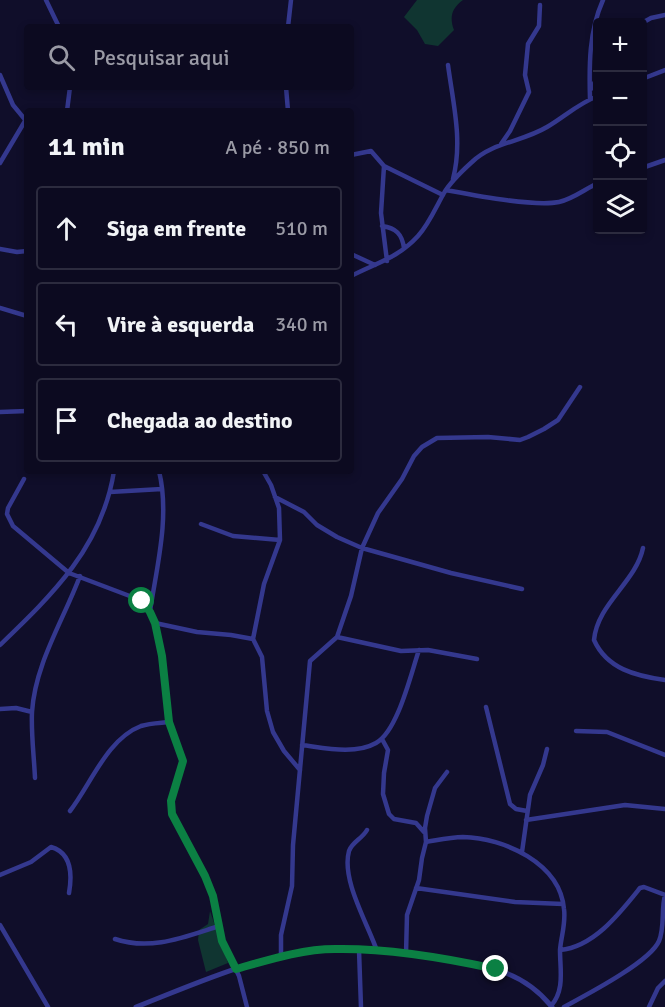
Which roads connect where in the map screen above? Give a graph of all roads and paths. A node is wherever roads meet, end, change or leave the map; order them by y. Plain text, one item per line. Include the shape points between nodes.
1 (46, 0) edge
2 (291, 0) edge
3 (603, 0) edge
4 (540, 5) dead end
5 (665, 15) edge
6 (647, 20) edge
7 (58, 24) edge
8 (288, 24) edge
9 (448, 65) dead end
10 (665, 70) edge
11 (0, 75) edge
12 (647, 76) edge
13 (593, 85) edge
14 (70, 90) edge
15 (286, 90) edge
16 (590, 92) junction
17 (593, 98) edge
18 (590, 99) junction
19 (68, 108) edge
20 (288, 108) edge
21 (24, 119) edge
22 (24, 125) edge
23 (501, 144) junction
24 (354, 155) edge
25 (665, 160) edge
26 (0, 163) edge
27 (384, 166) junction
28 (647, 166) edge
29 (452, 182) junction
30 (593, 185) edge
31 (445, 192) junction
32 (382, 226) junction
33 (404, 248) junction
34 (0, 249) edge
35 (24, 251) edge
36 (354, 255) edge
37 (387, 261) junction
38 (375, 265) junction
39 (354, 275) edge
40 (0, 308) edge
41 (24, 315) edge
42 (580, 387) dead end
43 (24, 411) edge
44 (0, 412) edge
45 (113, 474) edge
46 (160, 474) edge
47 (264, 474) edge
48 (24, 479) dead end
49 (162, 489) junction
50 (110, 492) junction
51 (275, 496) junction
52 (201, 524) dead end
53 (280, 540) junction
54 (362, 548) junction
55 (643, 548) dead end
56 (69, 573) junction
57 (80, 576) junction
58 (522, 589) dead end
59 (150, 612) junction
60 (155, 623) junction
61 (337, 637) junction
62 (253, 639) junction
63 (0, 645) edge
64 (419, 650) junction
65 (477, 659) dead end
66 (665, 680) edge
67 (486, 707) dead end
68 (0, 709) edge
69 (33, 712) junction
70 (169, 722) junction
71 (576, 731) dead end
72 (382, 739) junction
73 (302, 746) junction
74 (547, 749) dead end
75 (665, 755) edge
76 (300, 770) junction
77 (447, 772) dead end
78 (35, 778) dead end
79 (665, 808) edge
80 (70, 811) dead end
81 (527, 812) junction
82 (526, 819) junction
83 (368, 831) dead end
84 (426, 835) junction
85 (426, 842) junction
86 (522, 852) junction
87 (0, 875) edge
88 (416, 888) junction
89 (69, 893) dead end
90 (665, 895) edge
91 (563, 904) junction
92 (0, 925) edge
93 (219, 926) junction
94 (115, 939) dead end
95 (359, 950) junction
96 (560, 950) junction
97 (376, 951) junction
98 (406, 954) junction
99 (281, 956) junction
100 (236, 969) junction
101 (665, 981) edge
102 (552, 1006) edge
103 (48, 1007) edge
104 (136, 1007) edge
105 (247, 1007) edge
106 (361, 1007) edge
107 (564, 1007) edge
108 (649, 1007) edge

1 - 7 street
2 - 8 street
3 - 16 street via 589,57
4 - 23 street via 539,26 528,44 525,75 529,92
5 - 6 street
9 - 29 street via 459,141
10 - 12 street
11 - 21 street
13 - 16 street
14 - 19 street
15 - 20 street
16 - 18 street
17 - 18 street
18 - 23 street via 546,128
22 - 26 street
23 - 29 street via 480,155
24 - 27 street via 371,152
25 - 28 street
27 - 31 street
27 - 32 street
29 - 31 street
30 - 31 street via 556,202
31 - 33 street via 422,231
32 - 33 street via 396,230
32 - 37 street
33 - 37 street
34 - 35 street
36 - 38 street
37 - 38 street
38 - 39 street
40 - 41 street
42 - 54 street via 558,420 520,440 488,436 437,438 427,443 414,456 378,513
43 - 44 street
45 - 50 street
46 - 49 street
47 - 51 street
48 - 56 street via 9,508 9,521
49 - 50 street
49 - 59 street via 163,519
50 - 56 street via 102,520
51 - 53 street
51 - 54 street
52 - 53 street via 233,536
53 - 62 street via 264,584
54 - 58 street
54 - 61 street
55 - 66 street via 636,570 605,612 594,640 615,665 637,675
56 - 57 street
56 - 63 street
57 - 59 street via 142,601
57 - 69 street via 49,645
59 - 60 street
60 - 62 street
60 - 70 street
61 - 64 street via 401,651
61 - 73 street via 310,661
62 - 76 street via 262,657 268,720 278,743
64 - 65 street
64 - 72 street via 400,708
67 - 81 street via 510,804
68 - 69 street
69 - 78 street
70 - 80 street via 130,732 96,769
70 - 93 street via 183,761 171,801 172,814 205,876
71 - 75 street via 607,732
72 - 73 street via 357,748
72 - 84 street via 388,750 383,794 387,811 393,819 416,823
73 - 76 street
74 - 81 street via 532,786
76 - 99 street via 292,886 281,935
77 - 84 street via 433,793
79 - 82 street via 626,805
81 - 82 street
82 - 86 street
83 - 97 street via 353,843 348,869
84 - 85 street
85 - 86 street via 469,837
85 - 88 street
86 - 91 street via 555,882
87 - 89 street via 30,862 51,847 69,864
88 - 91 street via 515,902
88 - 98 street via 407,915
90 - 96 street via 642,888 602,930
90 - 107 street via 660,939 651,952
91 - 96 street
92 - 103 street
93 - 94 street via 148,944
93 - 100 street
95 - 97 street
95 - 99 street via 315,950
95 - 106 street
96 - 102 street via 561,984
97 - 98 street
98 - 102 street via 504,971 535,988
99 - 100 street
100 - 104 street
100 - 105 street
101 - 108 street

